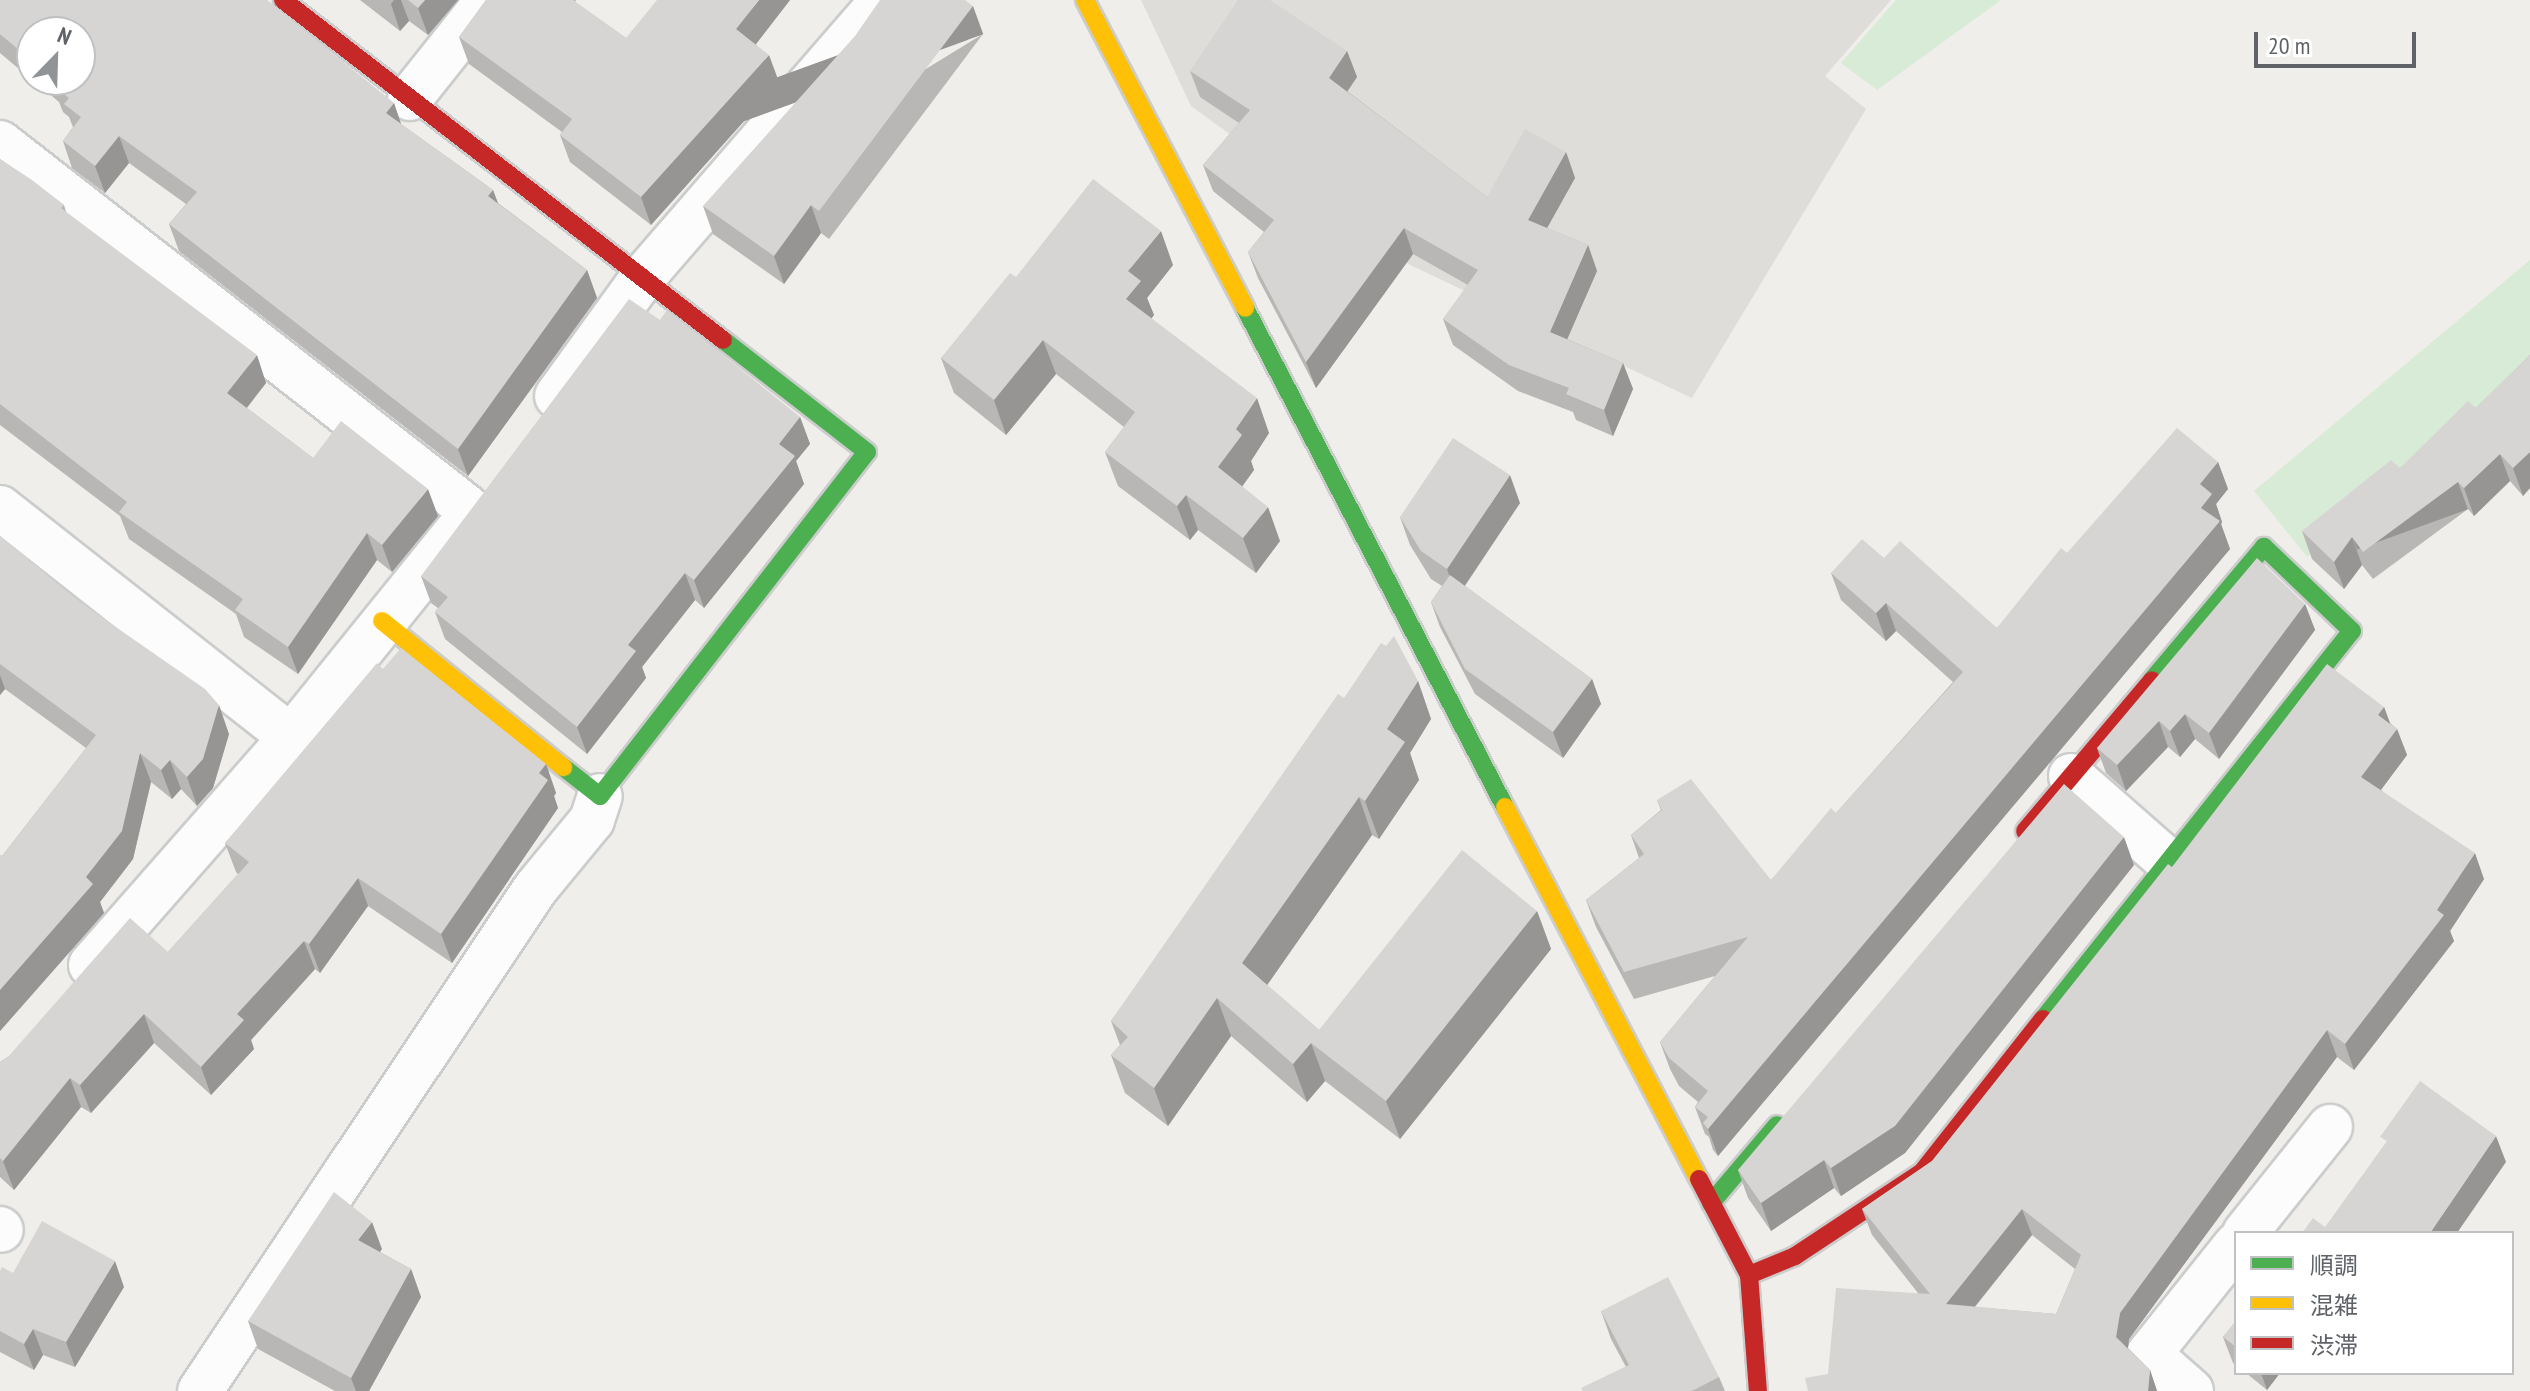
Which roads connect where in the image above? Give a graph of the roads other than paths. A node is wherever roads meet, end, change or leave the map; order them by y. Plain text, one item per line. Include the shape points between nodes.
1 (283, 0) edge
2 (488, 0) edge
3 (883, 0) edge
4 (1085, 0) edge
5 (410, 98) junction
6 (0, 143) edge
7 (643, 277) junction
8 (536, 426) edge
9 (500, 475) edge
10 (0, 508) edge
11 (473, 512) junction
12 (382, 621) junction
13 (291, 737) junction
14 (2071, 776) junction
15 (600, 796) junction
16 (2009, 849) edge
17 (2169, 862) junction
18 (60, 1001) edge
19 (1793, 1105) edge
20 (2330, 1127) dead end
21 (1711, 1203) junction
22 (2247, 1231) edge
23 (2234, 1248) edge
24 (1749, 1275) junction
25 (200, 1391) edge
26 (1758, 1391) edge
27 (2191, 1391) edge

1 - 5 street
2 - 5 street
3 - 7 street
4 - 21 street
5 - 7 street
6 - 11 street
7 - 8 street
7 - 15 street via 867,452
9 - 11 street
10 - 13 street
11 - 12 street
12 - 13 street
12 - 15 street
13 - 18 street
14 - 16 street
14 - 17 street
14 - 17 street via 2264,547 2352,631
15 - 25 street via 592,820 536,888
17 - 24 street via 1922,1172 1795,1256
19 - 21 street
20 - 22 street
21 - 24 street
23 - 27 street via 2149,1354
24 - 26 street

